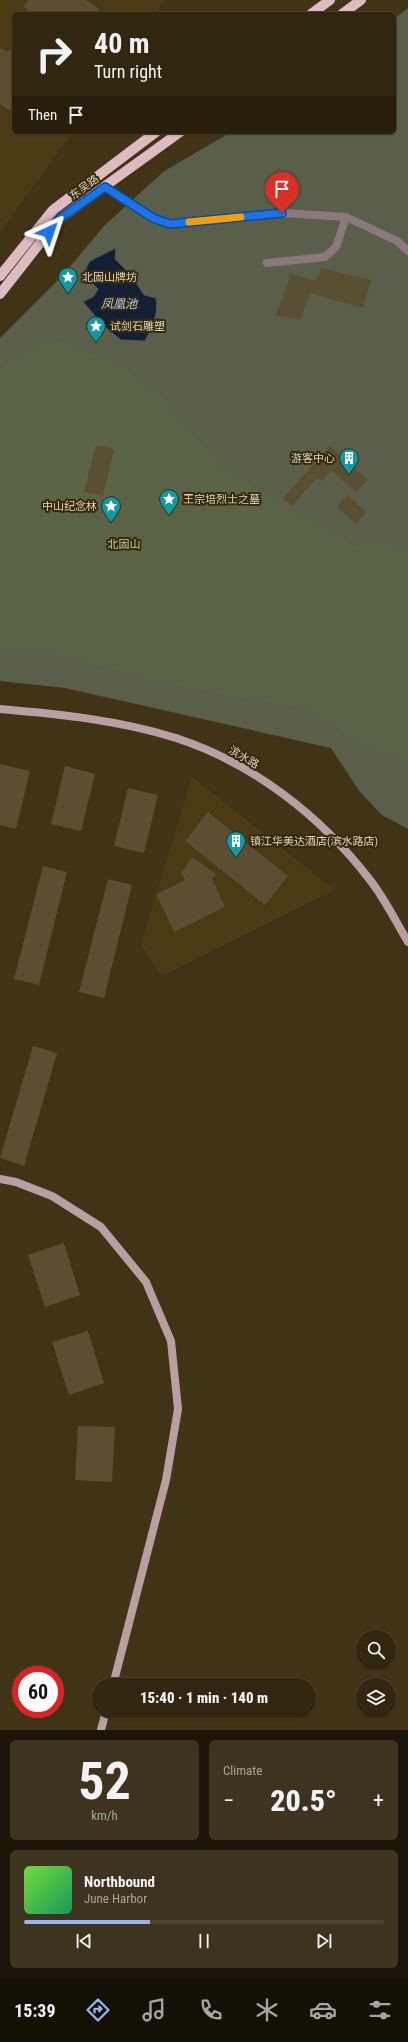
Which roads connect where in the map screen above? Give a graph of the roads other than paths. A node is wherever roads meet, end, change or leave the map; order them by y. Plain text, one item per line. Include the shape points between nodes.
1 (330, 0) edge
2 (362, 0) edge
3 (314, 12) edge
4 (345, 12) edge
5 (153, 134) edge
6 (177, 134) edge
7 (105, 187) junction
8 (346, 217) junction
9 (408, 251) edge
10 (267, 263) dead end
11 (0, 276) edge
12 (0, 294) edge
13 (0, 709) edge
14 (408, 942) edge
15 (0, 1179) edge
16 (115, 1678) edge
17 (104, 1718) edge
18 (101, 1730) edge

1 - 3 main road
2 - 4 main road
5 - 11 main road, 东吴路 via 53,210
6 - 7 main road, 东吴路
7 - 8 street via 153,218 170,224 282,213
7 - 12 main road, 东吴路 via 58,220
8 - 9 street via 397,241
8 - 10 street via 336,247 325,257
13 - 14 street, 滨水路 via 126,726 176,738 226,758 279,790 337,841 371,882
15 - 16 street via 16,1182 52,1196 101,1227 146,1282 171,1341 178,1409 166,1480
17 - 18 street

